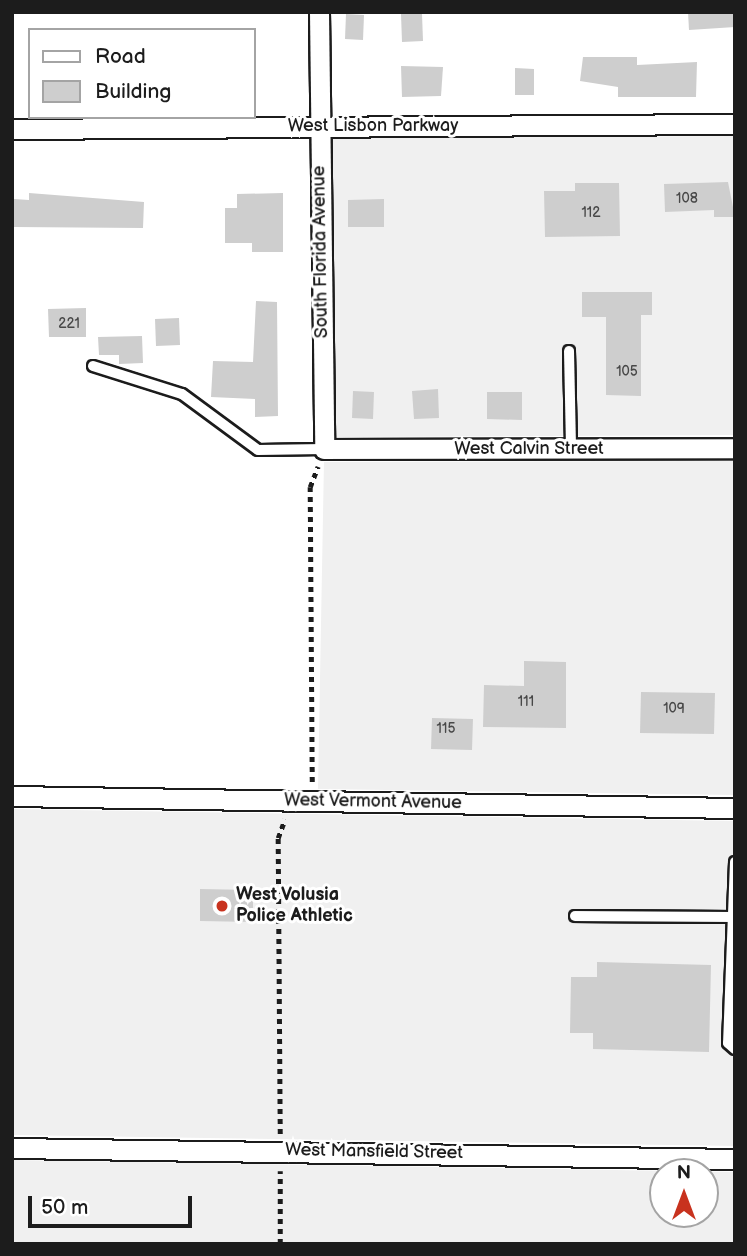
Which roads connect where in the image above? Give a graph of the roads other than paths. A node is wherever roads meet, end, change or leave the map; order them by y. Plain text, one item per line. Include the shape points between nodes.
1 (319, 12) edge
2 (735, 124) edge
3 (320, 126) junction
4 (12, 128) edge
5 (569, 351) dead end
6 (93, 366) dead end
7 (571, 448) junction
8 (735, 448) edge
9 (324, 449) junction
10 (12, 796) edge
11 (735, 808) edge
12 (735, 862) edge
13 (575, 916) dead end
14 (729, 917) junction
15 (732, 965) edge
16 (735, 1049) edge
17 (12, 1147) edge
18 (735, 1159) edge

1 - 3 street, South Florida Avenue
2 - 3 street, West Lisbon Parkway
3 - 4 street, West Lisbon Parkway
3 - 9 street, South Florida Avenue
5 - 7 lane
6 - 9 lane via 182,394 258,450
7 - 8 street, West Calvin Street
7 - 9 street, West Calvin Street
10 - 11 street, West Vermont Avenue
12 - 14 lane
13 - 14 lane
14 - 15 lane
15 - 16 lane via 728,1043
17 - 18 street, West Mansfield Street

